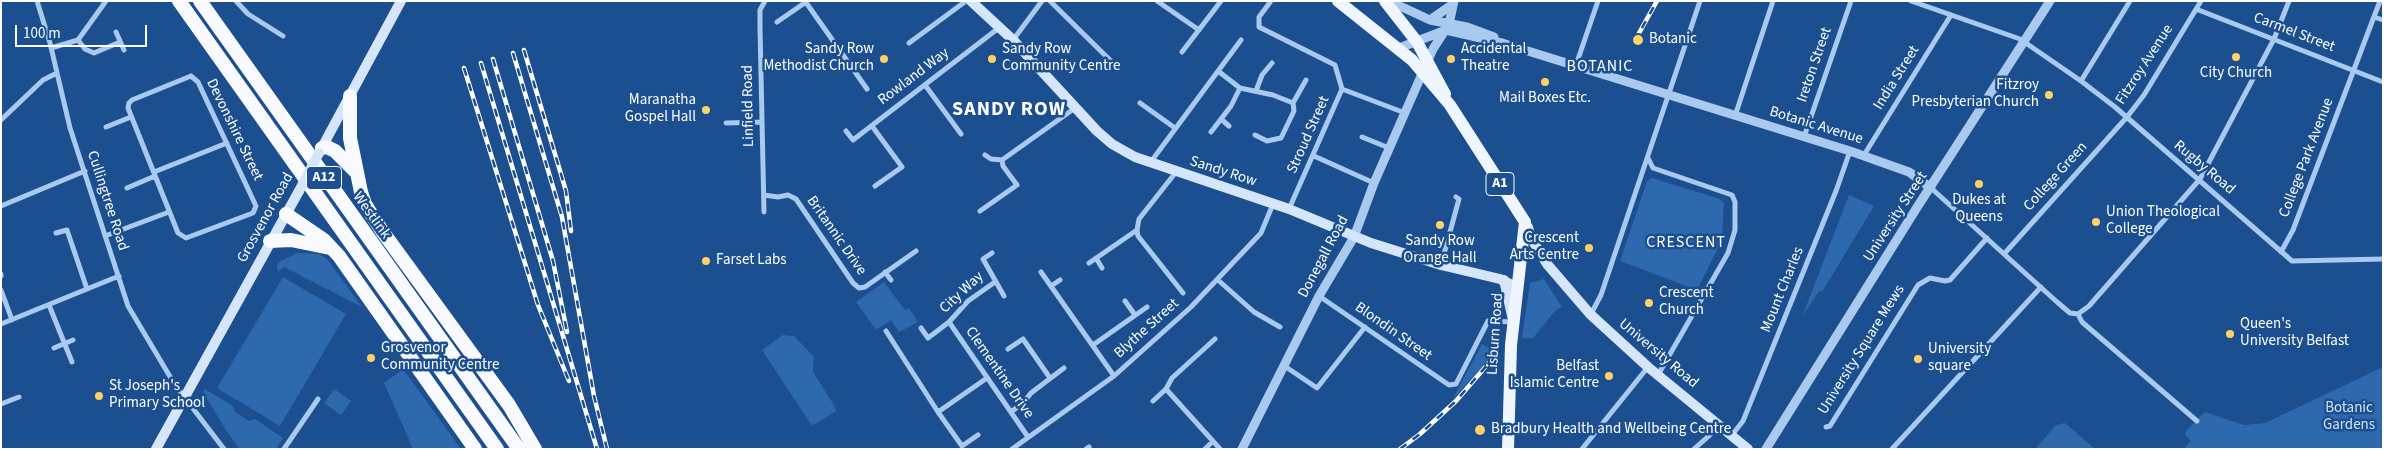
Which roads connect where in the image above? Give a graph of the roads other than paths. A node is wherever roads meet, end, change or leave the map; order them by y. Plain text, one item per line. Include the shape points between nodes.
1 (37, 1) edge
2 (106, 1) edge
3 (179, 1) edge
4 (200, 1) edge
5 (236, 1) edge
6 (401, 1) edge
7 (765, 1) edge
8 (966, 1) edge
9 (971, 1) edge
10 (1042, 1) edge
11 (1050, 1) edge
12 (1156, 1) edge
13 (1221, 1) edge
14 (1271, 1) edge
15 (1338, 1) edge
16 (1386, 1) edge
17 (1598, 1) edge
18 (1700, 1) edge
19 (1773, 1) edge
20 (1851, 1) edge
21 (1912, 1) edge
22 (2050, 1) edge
23 (2130, 1) edge
24 (2201, 1) edge
25 (2289, 1) edge
26 (2380, 1) edge
27 (805, 2) edge
28 (1454, 3) edge
29 (2196, 9) junction
30 (1951, 15) junction
31 (2374, 17) junction
32 (1430, 20) junction
33 (2383, 20) edge
34 (777, 22) dead end
35 (1000, 27) junction
36 (1448, 27) junction
37 (1199, 30) junction
38 (116, 32) dead end
39 (284, 36) dead end
40 (2274, 39) junction
41 (78, 40) junction
42 (1013, 40) junction
43 (1242, 40) dead end
44 (120, 42) junction
45 (909, 43) dead end
46 (2025, 43) junction
47 (1409, 45) junction
48 (51, 48) junction
49 (124, 50) dead end
50 (1182, 52) dead end
51 (1272, 63) dead end
52 (1576, 65) junction
53 (1426, 67) junction
54 (1118, 68) dead end
55 (1218, 71) junction
56 (2354, 71) junction
57 (57, 72) junction
58 (1306, 80) dead end
59 (2081, 81) junction
60 (2383, 82) edge
61 (925, 84) junction
62 (1240, 88) junction
63 (1342, 89) junction
64 (867, 90) dead end
65 (1256, 91) junction
66 (1669, 93) junction
67 (350, 96) junction
68 (1140, 103) dead end
69 (1294, 103) junction
70 (1075, 108) junction
71 (1405, 114) junction
72 (1735, 116) junction
73 (131, 117) junction
74 (2127, 118) junction
75 (1220, 119) junction
76 (1, 120) edge
77 (762, 122) junction
78 (726, 123) dead end
79 (872, 126) junction
80 (1229, 126) dead end
81 (106, 127) dead end
82 (1174, 128) junction
83 (846, 131) dead end
84 (1211, 132) dead end
85 (961, 134) dead end
86 (1255, 136) dead end
87 (1362, 137) dead end
88 (1804, 137) junction
89 (226, 143) junction
90 (1389, 148) junction
91 (1850, 150) junction
92 (320, 151) junction
93 (1647, 155) junction
94 (1864, 155) junction
95 (985, 156) dead end
96 (1314, 156) junction
97 (1002, 160) junction
98 (1150, 163) junction
99 (1653, 168) junction
100 (85, 171) junction
101 (1176, 172) junction
102 (155, 174) junction
103 (357, 174) junction
104 (1642, 174) junction
105 (2200, 179) junction
106 (1374, 183) junction
107 (875, 186) dead end
108 (127, 188) dead end
109 (1931, 188) junction
110 (764, 195) junction
111 (1456, 198) dead end
112 (1273, 204) junction
113 (1, 206) edge
114 (1289, 210) junction
115 (980, 211) dead end
116 (169, 212) junction
117 (764, 212) dead end
118 (286, 214) junction
119 (1526, 225) junction
120 (1137, 230) junction
121 (56, 233) dead end
122 (105, 236) junction
123 (1354, 237) junction
124 (1987, 238) junction
125 (270, 241) junction
126 (334, 249) junction
127 (916, 251) dead end
128 (2281, 252) junction
129 (992, 253) dead end
130 (2004, 254) junction
131 (1096, 258) junction
132 (2383, 260) edge
133 (1089, 263) dead end
134 (1441, 265) junction
135 (1102, 268) dead end
136 (885, 272) junction
137 (1041, 272) dead end
138 (118, 276) junction
139 (891, 280) dead end
140 (1060, 280) dead end
141 (1218, 280) junction
142 (1504, 280) junction
143 (995, 282) junction
144 (1051, 286) junction
145 (1516, 287) junction
146 (2041, 287) junction
147 (87, 288) junction
148 (1, 290) edge
149 (1183, 293) dead end
150 (1004, 296) dead end
151 (1319, 296) junction
152 (1125, 301) dead end
153 (49, 305) junction
154 (1147, 307) dead end
155 (1590, 314) junction
156 (2078, 314) junction
157 (1136, 315) junction
158 (12, 320) junction
159 (1513, 321) junction
160 (949, 322) junction
161 (1, 324) edge
162 (1280, 326) dead end
163 (921, 328) dead end
164 (1365, 328) junction
165 (886, 331) dead end
166 (1214, 339) dead end
167 (73, 340) dead end
168 (64, 344) junction
169 (1093, 346) junction
170 (54, 348) dead end
171 (1008, 349) dead end
172 (72, 362) dead end
173 (1283, 365) junction
174 (1648, 367) junction
175 (1064, 368) dead end
176 (1658, 375) junction
177 (1114, 376) junction
178 (987, 378) junction
179 (1050, 378) junction
180 (1166, 388) junction
181 (184, 396) junction
182 (19, 397) dead end
183 (318, 399) dead end
184 (1153, 401) dead end
185 (1, 404) edge
186 (938, 412) junction
187 (1011, 412) junction
188 (2197, 421) dead end
189 (1720, 426) junction
190 (1826, 427) dead end
191 (978, 435) dead end
192 (1732, 435) junction
193 (1028, 437) junction
194 (1213, 441) junction
195 (156, 449) edge
196 (224, 449) edge
197 (284, 449) edge
198 (475, 449) edge
199 (497, 449) edge
200 (519, 449) edge
201 (535, 449) edge
202 (1012, 449) edge
203 (1205, 449) edge
204 (1220, 449) edge
205 (1242, 449) edge
206 (1508, 449) edge
207 (1582, 449) edge
208 (1694, 449) edge
209 (1748, 449) edge
210 (1766, 449) edge
211 (1892, 449) edge

1 - 48 street, Cullingtree Road
2 - 41 street
3 - 199 highway, A12
4 - 200 highway, Westlink / A12
5 - 39 street via 248,14
6 - 67 main road, Grosvenor Road
7 - 77 street, Linfield Road via 760,10
8 - 45 street
9 - 35 main road, Sandy Row
10 - 42 street
11 - 54 street
12 - 37 street
13 - 37 street
14 - 63 street, Stroud Street via 1259,17 1259,27 1335,65
15 - 47 main road, A1
16 - 32 street, Botanic Avenue
16 - 47 main road, A1
17 - 52 street
18 - 66 street
19 - 72 street
20 - 88 street, Ireton Street
21 - 30 street, Rugby Road
22 - 46 street, University Street
23 - 59 street
24 - 29 street, Fitzroy Avenue
25 - 40 street
26 - 31 street, College Park Avenue
27 - 34 street
27 - 64 street
28 - 32 street
28 - 36 street, Donegall Road
29 - 40 street, Carmel Street
29 - 74 street, Fitzroy Avenue
30 - 46 street, Rugby Road
30 - 94 street, India Street
31 - 33 street
31 - 56 street, College Park Avenue
32 - 36 street, Botanic Avenue
35 - 42 main road, Sandy Row
35 - 61 street, Rowland Way
36 - 47 street
36 - 52 street, Botanic Avenue via 1467,27 1502,43
36 - 53 street, Donegall Road
37 - 50 street
38 - 44 street
40 - 56 street, Carmel Street
40 - 105 street
41 - 44 street via 94,53
41 - 48 street
42 - 70 main road, Sandy Row
43 - 55 street
44 - 49 street
46 - 59 street, Rugby Road
46 - 109 street, University Street
47 - 53 main road, A1
47 - 53 main road, A1
48 - 57 street, Cullingtree Road
51 - 65 street via 1262,75
52 - 66 street, Botanic Avenue
53 - 71 street, Donegall Road
53 - 119 main road, A1
55 - 62 street
55 - 82 street
56 - 60 street, Carmel Street
56 - 128 street, College Park Avenue via 2293,230
57 - 76 street via 43,80
57 - 100 street, Cullingtree Road via 70,128
58 - 69 street
59 - 74 street, Rugby Road
61 - 79 street, Rowland Way
61 - 85 street
62 - 65 street
62 - 75 street
63 - 71 street
63 - 96 street, Stroud Street
65 - 69 street
66 - 72 street, Botanic Avenue
66 - 93 street
67 - 92 main road, Grosvenor Road
67 - 103 highway via 350,138
68 - 82 street
69 - 86 street via 1294,111 1281,138 1267,141
70 - 97 street
70 - 98 main road, Sandy Row via 1112,144
71 - 90 street, Donegall Road
72 - 88 street, Botanic Avenue
73 - 81 street
73 - 89 street, Devonshire Street via 129,103 191,76 198,82
73 - 102 street
74 - 105 street, Rugby Road
74 - 130 street, College Green
75 - 80 street
75 - 84 street
77 - 78 street
77 - 110 street, Linfield Road
79 - 83 street, Rowland Way via 853,140
79 - 107 street via 902,167
82 - 98 street
87 - 90 street
88 - 91 street, Botanic Avenue
89 - 102 street
89 - 116 street, Devonshire Street via 256,206 253,213 186,238 178,233
90 - 106 street, Donegall Road
91 - 94 street, Botanic Avenue
91 - 192 street, Mount Charles via 1743,421
92 - 103 highway via 327,148 335,151
92 - 118 main road, Grosvenor Road, bridge
93 - 99 street
93 - 104 street
94 - 109 street, Botanic Avenue via 1909,172
95 - 97 street
96 - 106 street
96 - 114 street, Stroud Street
97 - 115 street via 1017,185
98 - 101 main road, Sandy Row
99 - 104 street
99 - 176 street via 1732,194 1735,202 1735,230 1728,253
100 - 113 street
100 - 122 street, Cullingtree Road
101 - 112 main road, Sandy Row
101 - 120 street via 1138,219
102 - 108 street
102 - 116 street
103 - 201 highway via 360,192 372,217 509,405
104 - 155 street via 1601,295
105 - 128 street, Rugby Road
105 - 156 street via 2087,309
106 - 123 street, Donegall Road
109 - 124 street, Botanic Avenue
109 - 210 street, University Street
110 - 117 street, Linfield Road
110 - 136 street, Britannic Drive via 788,195 796,199 857,287 862,288
111 - 134 street via 1459,199
112 - 114 main road, Sandy Row
112 - 141 street, Blythe Street via 1261,233
114 - 123 main road, Sandy Row
116 - 122 street
118 - 125 main road, Grosvenor Road
118 - 126 highway
119 - 145 main road, Lisburn Road
119 - 155 main road, University Road via 1552,260 1557,274
120 - 131 street
120 - 149 street via 1138,236
121 - 147 street via 67,230
122 - 138 street, Cullingtree Road
123 - 134 main road, Sandy Row
123 - 151 street, Donegall Road
124 - 130 street, Botanic Avenue
124 - 190 street, University Square Mews via 1950,280 1930,278 1918,285 1830,426
125 - 126 highway via 291,240
125 - 181 main road, Grosvenor Road
126 - 198 highway
127 - 136 street, Britannic Drive
128 - 132 street, Rugby Road via 2292,261
129 - 143 street, City Way via 983,260
130 - 146 street, Botanic Avenue
131 - 133 street
131 - 135 street
134 - 142 main road, Sandy Row
136 - 139 street, Britannic Drive
137 - 144 street
138 - 147 street
138 - 181 street, Cullingtree Road via 128,306
140 - 144 street
141 - 162 street via 1254,312
141 - 177 street, Blythe Street
142 - 145 main road, Sandy Row
142 - 159 main road
143 - 150 street
143 - 160 street, City Way via 968,300
144 - 169 street
145 - 159 main road, Lisburn Road
146 - 156 street, Botanic Avenue via 2070,313
146 - 211 street
147 - 153 street
148 - 158 street
151 - 164 street, Blondin Street
151 - 173 street, Donegall Road
152 - 157 street
153 - 158 street
153 - 168 street
154 - 157 street
155 - 174 main road, University Road
156 - 188 street, Botanic Avenue via 2082,322
157 - 169 street
158 - 161 street
159 - 164 street, Blondin Street via 1488,321 1453,385 1445,383
159 - 206 main road, Lisburn Road
160 - 163 street, City Way via 928,338
160 - 178 street, Clementine Drive
164 - 173 street via 1317,388
165 - 186 street
166 - 180 street via 1172,378
167 - 168 street
168 - 170 street
168 - 172 street
169 - 177 street
171 - 179 street via 1023,339
173 - 205 street, Donegall Road
174 - 176 main road, University Road
174 - 207 street
175 - 179 street
176 - 189 main road, University Road
177 - 193 street, Blythe Street
178 - 186 street
178 - 187 street, Clementine Drive
179 - 187 street via 1030,392 1024,402
180 - 184 street
180 - 194 street
181 - 195 main road, Grosvenor Road
181 - 196 street, Cullingtree Road
182 - 185 street
183 - 197 street
186 - 191 street via 962,446
187 - 193 street, Clementine Drive
189 - 192 main road, University Road
189 - 208 street
192 - 209 main road, University Road
193 - 202 street, Blythe Street
194 - 203 street
194 - 204 street

